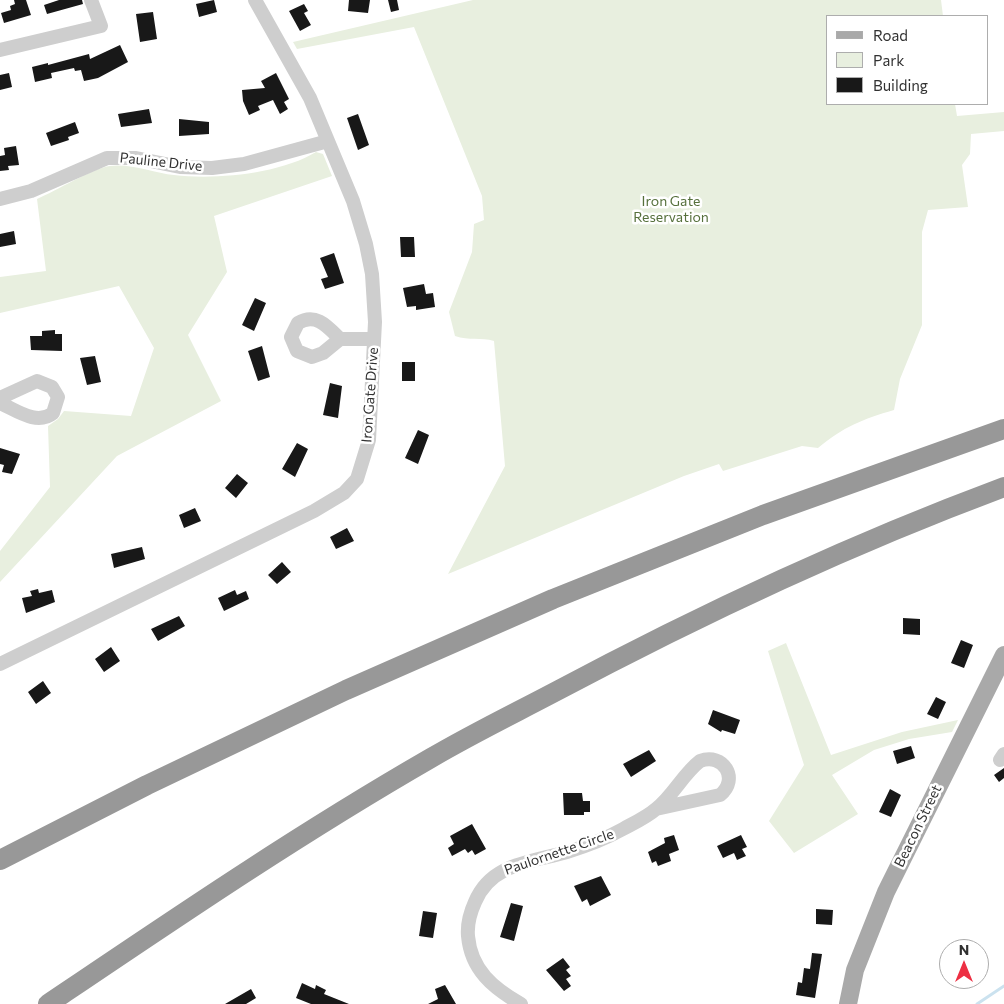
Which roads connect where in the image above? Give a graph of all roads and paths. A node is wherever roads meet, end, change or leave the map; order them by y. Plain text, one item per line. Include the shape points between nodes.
1 (91, 0) edge
2 (254, 0) edge
3 (0, 50) edge
4 (328, 141) junction
5 (0, 199) edge
6 (340, 339) dead end
7 (374, 339) junction
8 (0, 398) edge
9 (0, 403) edge
10 (1004, 429) edge
11 (1004, 486) edge
12 (1002, 663) edge
13 (0, 664) edge
14 (656, 809) junction
15 (0, 860) edge
16 (48, 1004) edge
17 (521, 1004) edge
18 (848, 1004) edge

1 - 3 street via 101,26
2 - 4 street, Iron Gate Drive via 310,98
4 - 5 street, Pauline Drive via 219,167 180,167 136,158 107,158 31,191
4 - 7 street, Iron Gate Drive via 353,201 366,244 372,274
6 - 7 street
7 - 13 street, Iron Gate Drive via 369,440 357,479 344,493 314,511
8 - 9 street via 38,381 49,384 58,397 53,413 42,418 34,418
10 - 15 highway via 763,515 553,599 346,690
11 - 16 highway via 914,520 771,583 666,633 432,757 314,828
12 - 18 main road, Beacon Street via 886,892 855,970
14 - 14 street, Paulornette Circle via 720,795 730,781 727,768 717,760 700,762
14 - 17 street, Paulornette Circle via 600,841 511,866 483,888 469,920 472,956 492,985

